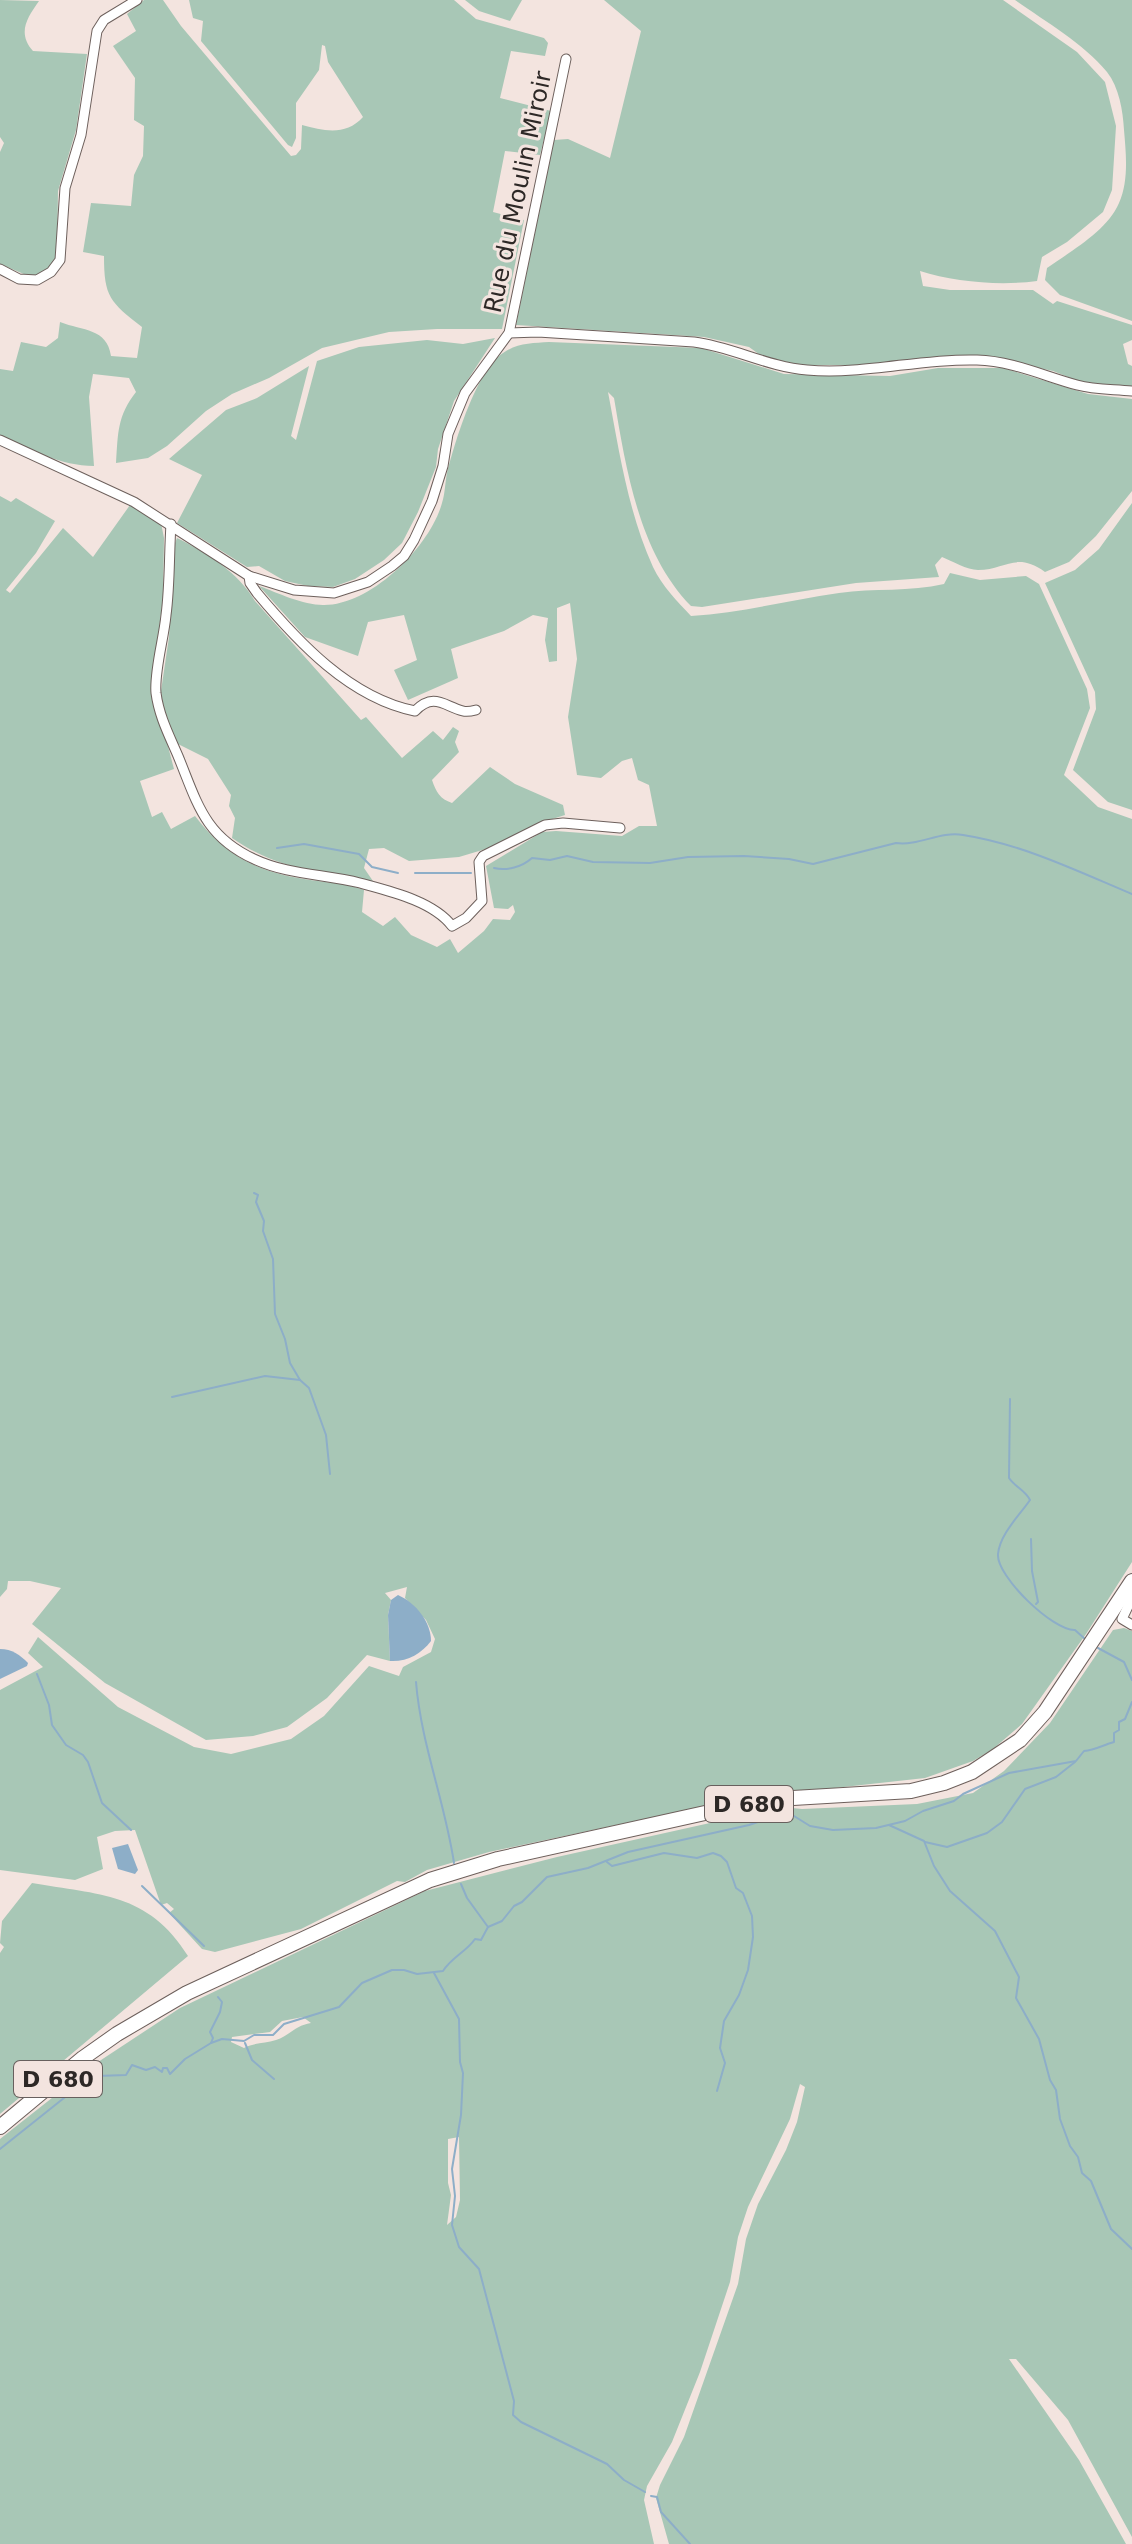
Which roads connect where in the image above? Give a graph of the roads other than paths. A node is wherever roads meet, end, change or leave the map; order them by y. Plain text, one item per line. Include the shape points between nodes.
1 (137, 0) edge
2 (566, 59) dead end
3 (1, 271) edge
4 (509, 333) junction
5 (1132, 391) edge
6 (0, 440) edge
7 (171, 524) junction
8 (249, 576) junction
9 (476, 710) dead end
10 (620, 828) dead end
11 (1132, 1581) edge
12 (1132, 1598) edge
13 (1122, 1619) junction
14 (1132, 1625) edge
15 (1102, 1627) junction
16 (0, 2127) edge

1 - 3 street via 104,20 97,31 81,135 65,188 60,260 37,280
2 - 4 street, Rue du Moulin Miroir
4 - 5 street via 711,344 808,370 882,370 976,360 1080,386
4 - 8 street via 465,393 448,434 432,501 404,556 368,582 334,593 294,590
6 - 7 street
7 - 8 street
7 - 10 street via 156,691 164,726 196,805 223,840 251,858 292,872 346,880 428,906 452,926 482,901 483,856 545,825
8 - 9 street via 257,593 311,652 377,700 415,711 432,701
11 - 15 main road, D 680
12 - 13 street
13 - 14 street
13 - 15 street
15 - 16 main road, D 680 via 1028,1731 972,1772 911,1791 793,1798 723,1809 498,1859 430,1880 187,1993 106,2042

